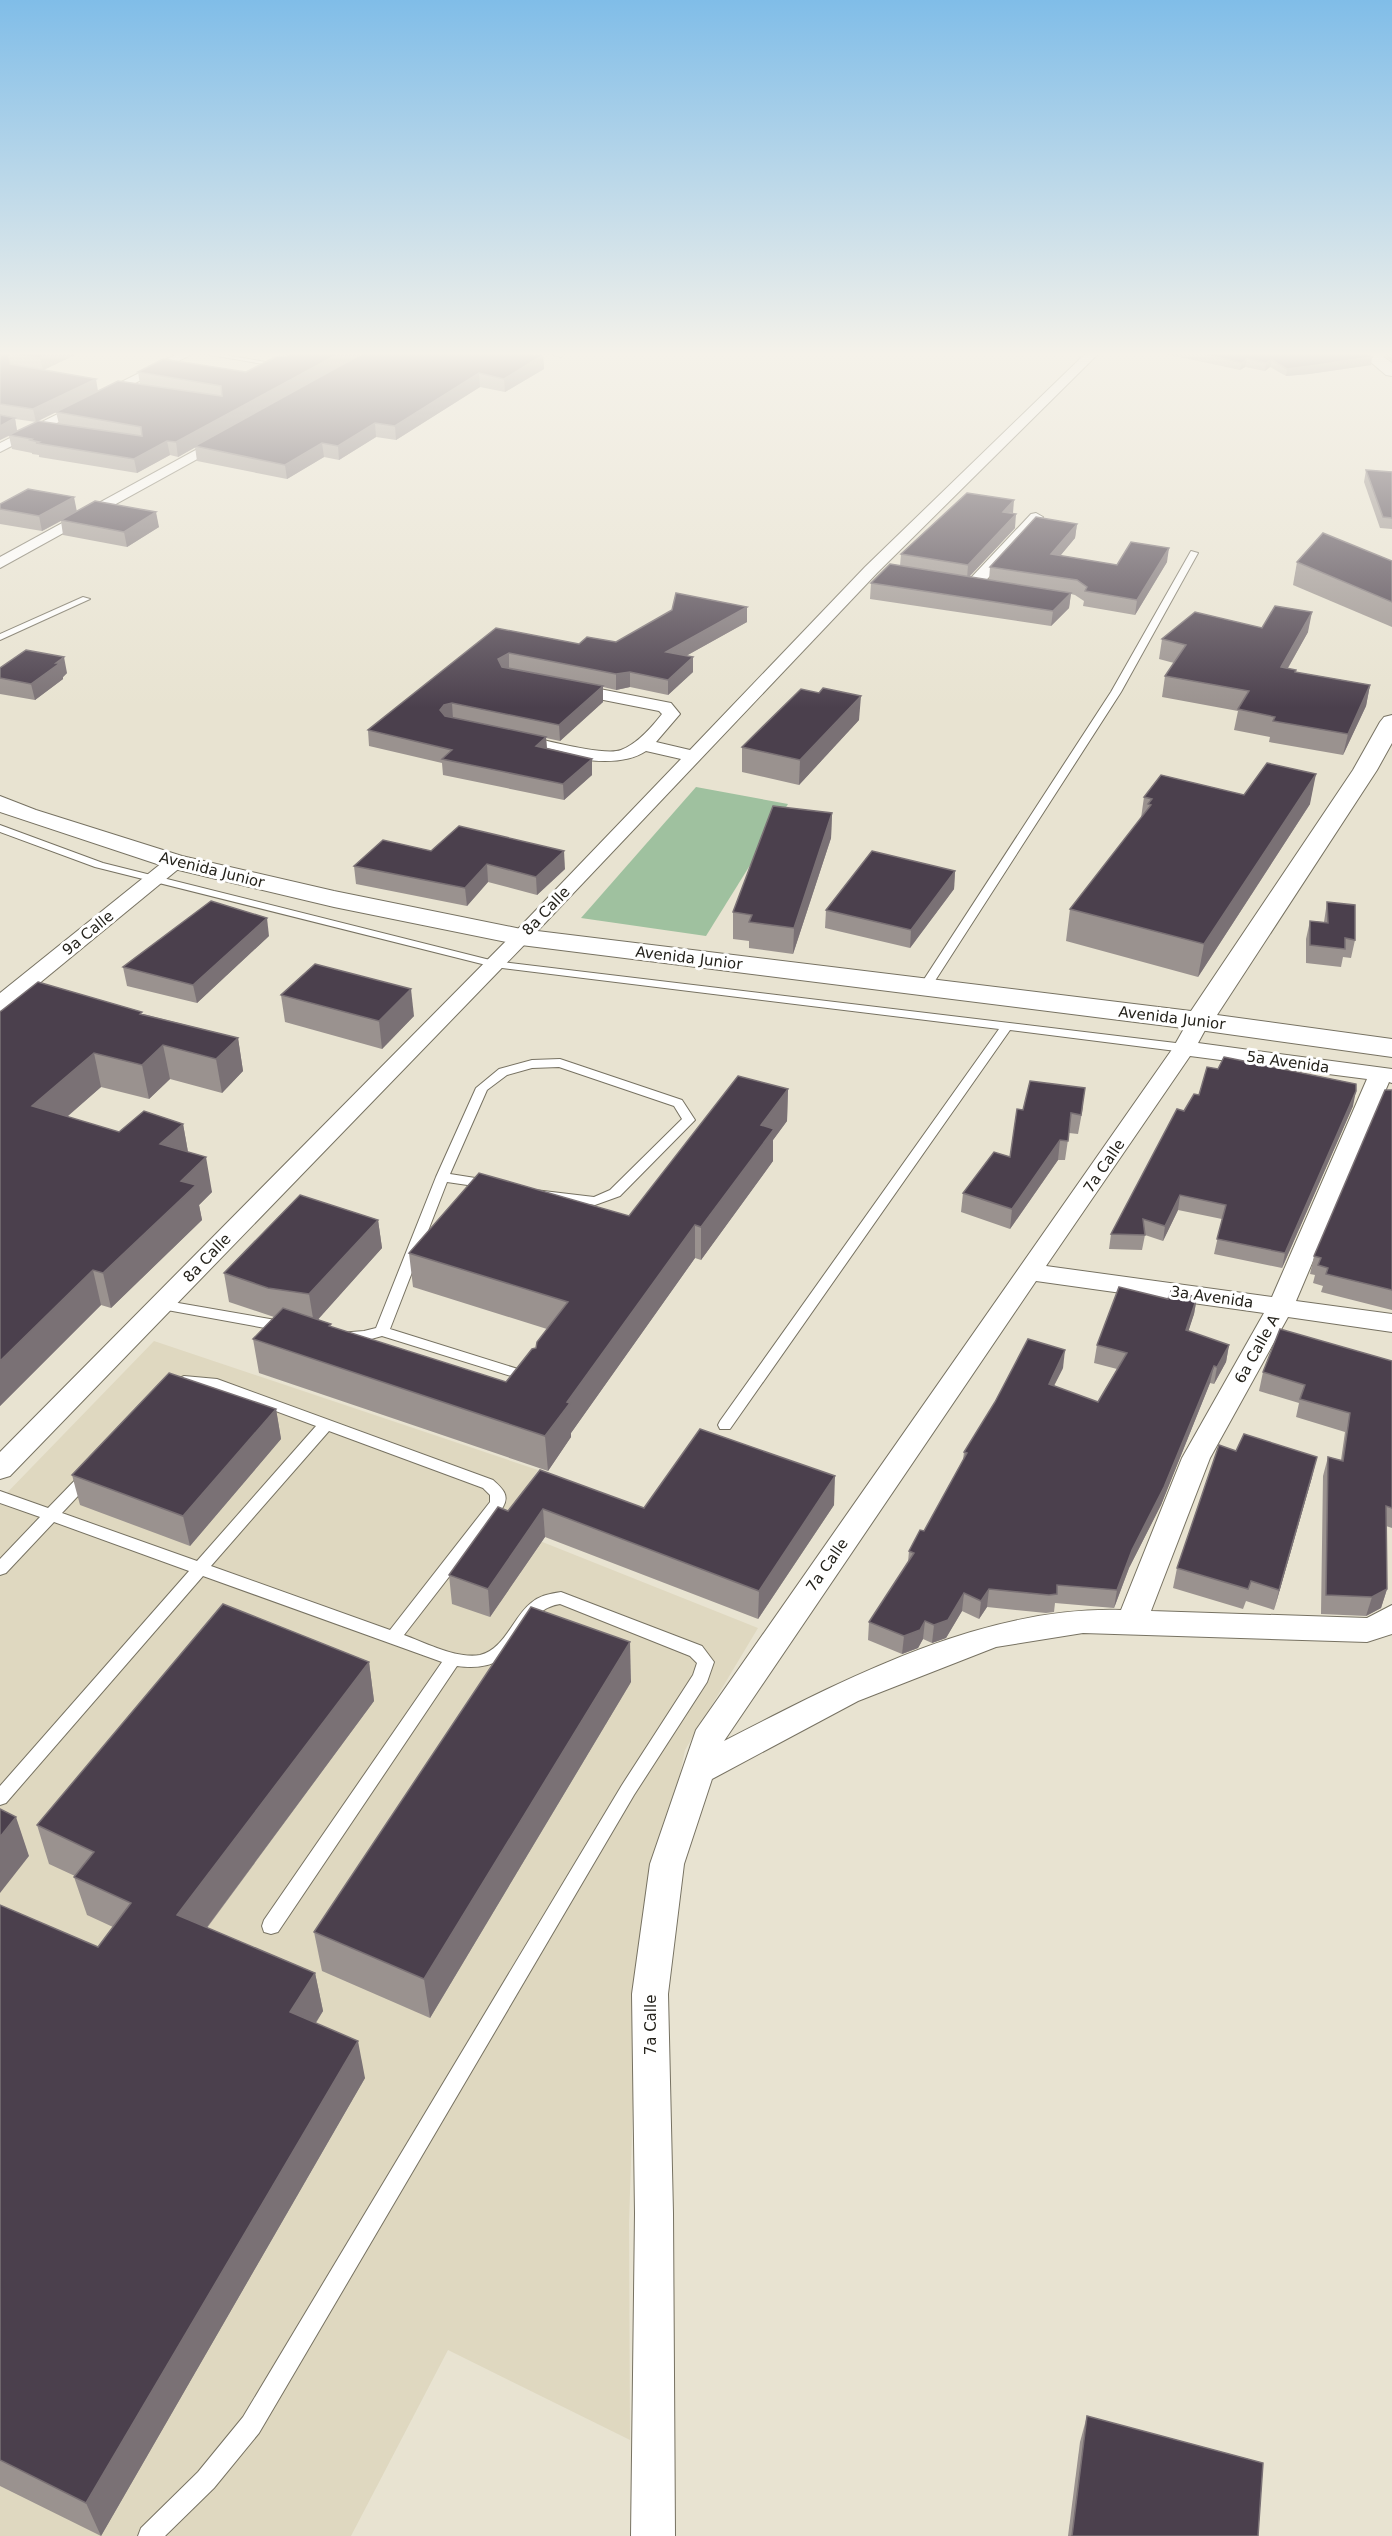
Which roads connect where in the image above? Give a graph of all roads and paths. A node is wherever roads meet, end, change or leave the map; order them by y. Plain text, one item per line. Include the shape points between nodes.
1 (164, 471) edge
2 (971, 471) edge
3 (1036, 517) edge
4 (1194, 553) dead end
5 (0, 563) edge
6 (871, 570) junction
7 (894, 573) edge
8 (996, 589) edge
9 (86, 599) dead end
10 (0, 637) edge
11 (554, 685) edge
12 (1392, 722) edge
13 (499, 736) edge
14 (641, 744) junction
15 (694, 756) junction
16 (0, 803) edge
17 (0, 828) edge
18 (176, 862) junction
19 (154, 880) junction
20 (521, 937) junction
21 (494, 964) junction
22 (925, 987) junction
23 (0, 1004) edge
24 (1006, 1026) junction
25 (1192, 1035) junction
26 (1392, 1048) edge
27 (1387, 1075) edge
28 (442, 1177) junction
29 (500, 1186) edge
30 (523, 1190) edge
31 (1032, 1272) junction
32 (161, 1305) junction
33 (1281, 1306) junction
34 (1392, 1323) edge
35 (302, 1329) edge
36 (382, 1331) junction
37 (325, 1334) edge
38 (531, 1378) edge
39 (163, 1396) edge
40 (725, 1425) dead end
41 (325, 1426) junction
42 (99, 1464) edge
43 (0, 1469) edge
44 (0, 1497) edge
45 (50, 1515) junction
46 (201, 1567) junction
47 (0, 1569) edge
48 (1131, 1623) junction
49 (1380, 1624) edge
50 (393, 1638) junction
51 (453, 1659) junction
52 (699, 1770) junction
53 (0, 1798) edge
54 (271, 1926) dead end
55 (149, 2536) edge
56 (652, 2536) edge

1 - 5 street
2 - 6 street, 8a Calle
3 - 8 street via 968,585
4 - 22 lane via 1116,692
6 - 7 street
6 - 15 street, 8a Calle
9 - 10 lane
11 - 14 street via 665,707 671,714 666,722
12 - 25 main road, 7a Calle via 1365,770
13 - 14 street via 603,757 627,755
14 - 15 street
15 - 20 street, 8a Calle
16 - 18 main road, Avenida Junior
17 - 19 lane via 99,865
18 - 19 street, 9a Calle
18 - 20 main road, Avenida Junior
19 - 21 lane
19 - 23 street, 9a Calle
20 - 21 street, 8a Calle
20 - 22 main road, Avenida Junior
21 - 24 lane
21 - 32 street, 8a Calle
22 - 25 main road, Avenida Junior
24 - 25 lane
24 - 40 lane
25 - 26 main road, Avenida Junior
25 - 27 street, 5a Avenida
25 - 31 street, 7a Calle
27 - 33 street, 6a Calle A
28 - 29 lane
28 - 30 lane via 482,1088 503,1072 532,1064 560,1063 678,1104 689,1120 615,1193 595,1201
28 - 36 lane
31 - 33 street, 3a Avenida
31 - 52 street, 7a Calle via 712,1730
32 - 35 lane
32 - 43 street, 8a Calle
33 - 34 street, 3a Avenida
33 - 48 street, 6a Calle A via 1196,1458
36 - 37 lane via 364,1336
36 - 38 lane
39 - 41 lane via 184,1381 212,1382
41 - 46 lane
41 - 50 lane via 488,1484 498,1493 498,1503
42 - 45 lane
44 - 45 lane
45 - 46 lane
45 - 47 lane
46 - 50 lane
46 - 53 lane
48 - 49 street
48 - 52 street via 1083,1621 993,1635 847,1692
50 - 51 lane
51 - 54 lane
51 - 55 lane via 487,1660 503,1649 537,1604 561,1598 696,1650 706,1662 701,1677 628,1790 251,2425 206,2480
52 - 56 street, 7a Calle via 667,1864 650,1994 654,2213

